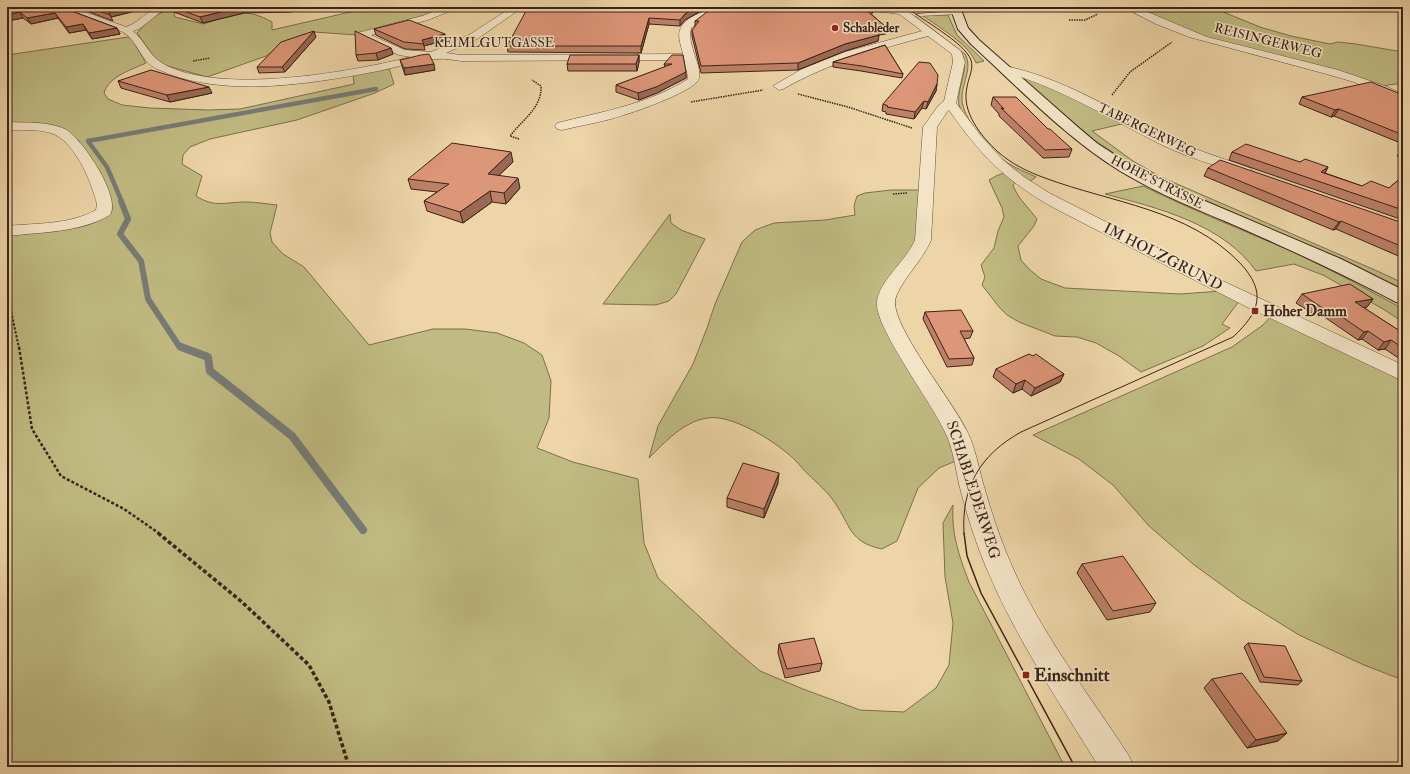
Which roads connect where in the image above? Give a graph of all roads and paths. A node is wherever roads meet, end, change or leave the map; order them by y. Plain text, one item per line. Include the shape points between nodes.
1 (63, 7) edge
2 (162, 7) edge
3 (455, 7) edge
4 (518, 7) edge
5 (732, 7) edge
6 (867, 7) edge
7 (1128, 7) edge
8 (956, 10) edge
9 (529, 12) edge
10 (904, 12) edge
11 (1098, 14) dead end
12 (505, 16) junction
13 (1069, 20) dead end
14 (925, 23) junction
15 (126, 30) junction
16 (1174, 41) dead end
17 (432, 56) junction
18 (689, 57) junction
19 (1005, 69) junction
20 (532, 80) dead end
21 (779, 86) dead end
22 (1403, 86) edge
23 (1384, 89) junction
24 (764, 90) dead end
25 (796, 94) dead end
26 (1403, 99) edge
27 (688, 102) dead end
28 (950, 103) junction
29 (1117, 116) junction
30 (7, 126) edge
31 (562, 126) dead end
32 (929, 134) junction
33 (519, 139) dead end
34 (1262, 177) edge
35 (7, 231) edge
36 (7, 292) edge
37 (1403, 298) edge
38 (1403, 374) edge
39 (349, 767) edge
40 (1118, 767) edge

1 - 15 street, KEIMLGUTGASSE
2 - 15 street via 135,27
3 - 17 street via 420,20 361,35 403,53
4 - 12 street
5 - 18 street via 703,15 686,27 684,38
6 - 10 street
7 - 23 street, REISINGERWEG via 1196,36 1329,71
8 - 14 lane
8 - 19 main road, HOHE STRASSE via 968,36
9 - 12 street
10 - 14 street
11 - 13 path via 1085,20
12 - 17 street via 473,37
14 - 21 street via 806,71
14 - 28 street via 959,58
15 - 17 street, KEIMLGUTGASSE via 160,67 190,76 226,81 307,79 374,69
16 - 29 path via 1118,84 1111,103
17 - 18 street, KEIMLGUTGASSE
18 - 31 street via 694,77 693,81 682,88 619,113
19 - 29 street, TABERGERWEG via 1030,75
19 - 37 main road, HOHE STRASSE via 1080,136 1127,169 1192,201 1328,260
20 - 33 path via 541,86 543,92 530,114 510,136
22 - 23 street
23 - 26 street, REISINGERWEG
24 - 27 path
25 - 32 path via 848,107
28 - 32 street, SCHABLEDERWEG via 934,120
28 - 38 street, IM HOLZGRUND via 990,155 1005,170 1034,190 1209,281 1368,355
29 - 34 street, TABERGERWEG via 1169,143
30 - 35 street via 52,130 69,136 86,161 106,207 104,212 86,222
32 - 40 street, SCHABLEDERWEG via 923,240 920,251 890,291 886,302 887,315 957,432 998,566 1013,598
36 - 39 path via 32,429 61,476 124,509 169,541 242,602 309,665 329,702

